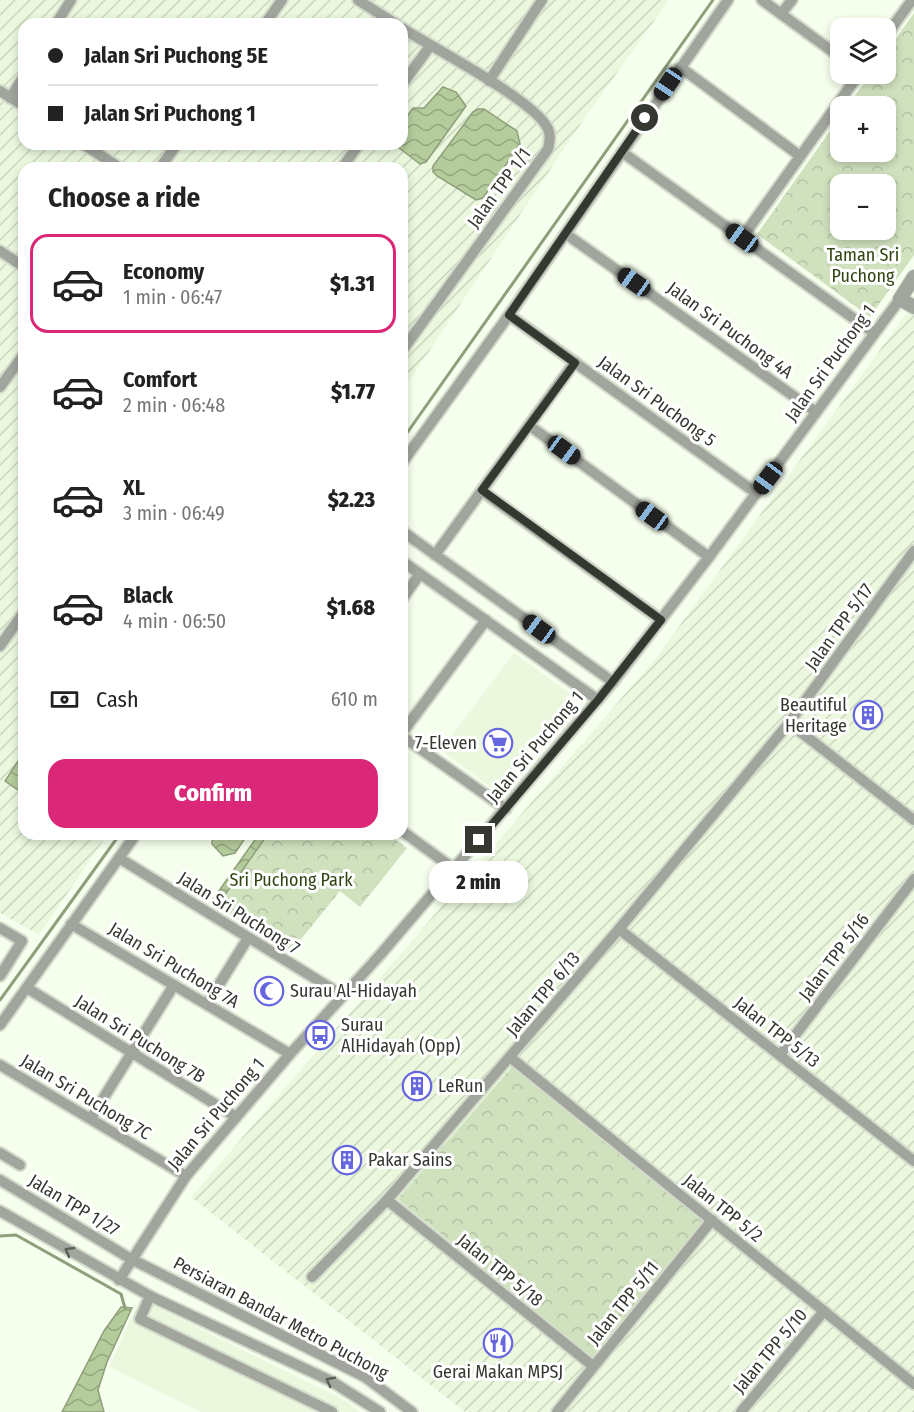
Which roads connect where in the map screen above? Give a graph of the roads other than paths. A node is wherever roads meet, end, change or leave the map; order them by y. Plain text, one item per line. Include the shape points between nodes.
1 (71, 0) edge
2 (282, 0) edge
3 (358, 0) edge
4 (542, 0) edge
5 (728, 0) edge
6 (762, 0) edge
7 (792, 0) edge
8 (912, 0) edge
9 (781, 14) junction
10 (60, 18) edge
11 (269, 18) edge
12 (386, 18) edge
13 (896, 22) edge
14 (408, 32) edge
15 (430, 46) junction
16 (830, 50) edge
17 (680, 67) junction
18 (408, 77) edge
19 (489, 81) junction
20 (852, 84) edge
21 (18, 85) edge
22 (0, 91) edge
23 (10, 98) junction
24 (18, 103) edge
25 (92, 150) edge
26 (622, 152) junction
27 (800, 156) junction
28 (110, 162) edge
29 (566, 234) junction
30 (742, 238) junction
31 (0, 251) edge
32 (18, 263) edge
33 (914, 278) edge
34 (900, 299) junction
35 (914, 307) edge
36 (509, 315) junction
37 (874, 333) junction
38 (408, 343) edge
39 (18, 362) edge
40 (575, 363) junction
41 (0, 387) edge
42 (816, 412) junction
43 (530, 426) junction
44 (408, 455) edge
45 (482, 490) junction
46 (756, 493) junction
47 (408, 535) edge
48 (914, 551) edge
49 (435, 555) junction
50 (710, 557) junction
51 (408, 565) edge
52 (420, 574) junction
53 (408, 591) edge
54 (18, 620) edge
55 (486, 620) junction
56 (661, 620) junction
57 (0, 646) edge
58 (613, 682) junction
59 (598, 700) junction
60 (789, 723) junction
61 (408, 726) edge
62 (408, 738) edge
63 (506, 809) junction
64 (914, 820) edge
65 (408, 835) edge
66 (132, 840) edge
67 (119, 858) junction
68 (454, 869) junction
69 (914, 879) edge
70 (71, 924) junction
71 (0, 928) edge
72 (619, 928) junction
73 (248, 938) junction
74 (0, 976) edge
75 (174, 985) junction
76 (27, 988) junction
77 (342, 995) junction
78 (207, 1004) junction
79 (0, 1025) edge
80 (131, 1053) junction
81 (290, 1054) junction
82 (780, 1055) junction
83 (511, 1058) junction
84 (0, 1065) edge
85 (92, 1118) junction
86 (236, 1118) junction
87 (0, 1154) edge
88 (914, 1161) edge
89 (20, 1165) dead end
90 (186, 1176) junction
91 (0, 1180) edge
92 (387, 1200) junction
93 (0, 1211) edge
94 (712, 1220) junction
95 (131, 1259) junction
96 (312, 1277) dead end
97 (119, 1280) junction
98 (150, 1296) junction
99 (824, 1311) junction
100 (593, 1366) junction
101 (914, 1384) edge
102 (559, 1409) edge
103 (332, 1412) edge
104 (380, 1412) edge
105 (412, 1412) edge
106 (741, 1412) edge

1 - 10 street
2 - 11 street
3 - 12 street
4 - 19 street
5 - 17 street
6 - 9 street
7 - 9 street
8 - 13 street
9 - 16 street
14 - 15 street, Jalan TPP 1/1
15 - 18 street
15 - 19 street, Jalan TPP 1/1
17 - 26 street
17 - 27 street
19 - 38 street, Jalan TPP 1/1 via 542,120 551,137 548,149
20 - 27 street
21 - 23 street
22 - 23 street
23 - 24 street
25 - 28 street
26 - 29 street
26 - 30 street
27 - 30 street
29 - 36 street
29 - 42 street, Jalan Sri Puchong 4A
30 - 37 street
31 - 32 street
33 - 34 street, Jalan Sri Puchong 1
34 - 35 street
34 - 37 street, Jalan Sri Puchong 1
36 - 40 street, Jalan Sri Puchong 5
36 - 44 street
37 - 42 street, Jalan Sri Puchong 1
39 - 41 street
40 - 43 street
40 - 46 street, Jalan Sri Puchong 5
42 - 46 street, Jalan Sri Puchong 1
43 - 45 street
43 - 50 street
45 - 49 street
45 - 56 street
46 - 50 street, Jalan Sri Puchong 1
47 - 49 street
48 - 60 street, Jalan TPP 5/17
49 - 58 street
50 - 56 street, Jalan Sri Puchong 1
51 - 52 street
52 - 53 street
52 - 55 street
54 - 57 street
55 - 59 street
55 - 61 street
56 - 58 street, Jalan Sri Puchong 1
58 - 59 street, Jalan Sri Puchong 1
59 - 63 street, Jalan Sri Puchong 1
60 - 64 street
60 - 72 street, Jalan TPP 6/13
62 - 63 street
63 - 68 street, Jalan Sri Puchong 1
65 - 68 street
66 - 67 street
67 - 70 street
67 - 73 street, Jalan Sri Puchong 7
68 - 77 street, Jalan Sri Puchong 1
69 - 82 street, Jalan TPP 5/16
70 - 75 street, Jalan Sri Puchong 7A
70 - 76 street
71 - 74 street via 22,941
72 - 82 street, Jalan TPP 5/13
72 - 83 street, Jalan TPP 6/13
73 - 77 street, Jalan Sri Puchong 7
73 - 78 street
75 - 78 street, Jalan Sri Puchong 7A
75 - 80 street
76 - 79 street
76 - 80 street, Jalan Sri Puchong 7B
77 - 81 street, Jalan Sri Puchong 1
78 - 81 street, Jalan Sri Puchong 7A
80 - 85 street
80 - 86 street, Jalan Sri Puchong 7B
81 - 86 street, Jalan Sri Puchong 1
82 - 88 street, Jalan TPP 5/13
83 - 92 street, Jalan TPP 6/13
83 - 94 street, Jalan TPP 5/2
84 - 85 street, Jalan Sri Puchong 7C
85 - 90 street, Jalan Sri Puchong 7C
86 - 90 street, Jalan Sri Puchong 1
87 - 89 street
90 - 95 street, Jalan Sri Puchong 1
91 - 95 street, Jalan TPP 1/27
92 - 96 street, Jalan TPP 6/13
92 - 100 street, Jalan TPP 5/18
97 -> 93 street
94 - 99 street, Jalan TPP 5/2
94 - 100 street, Jalan TPP 5/11
95 - 97 street, Jalan Sri Puchong 1
95 - 105 street, Persiaran Bandar Metro Puchong via 357,1373
97 - 98 street, Persiaran Bandar Metro Puchong
98 - 103 street via 140,1319
104 -> 98 street, Persiaran Bandar Metro Puchong via 331,1381
99 - 101 street, Jalan TPP 5/2
99 - 106 street, Jalan TPP 5/10
100 - 102 street, Jalan TPP 5/11

